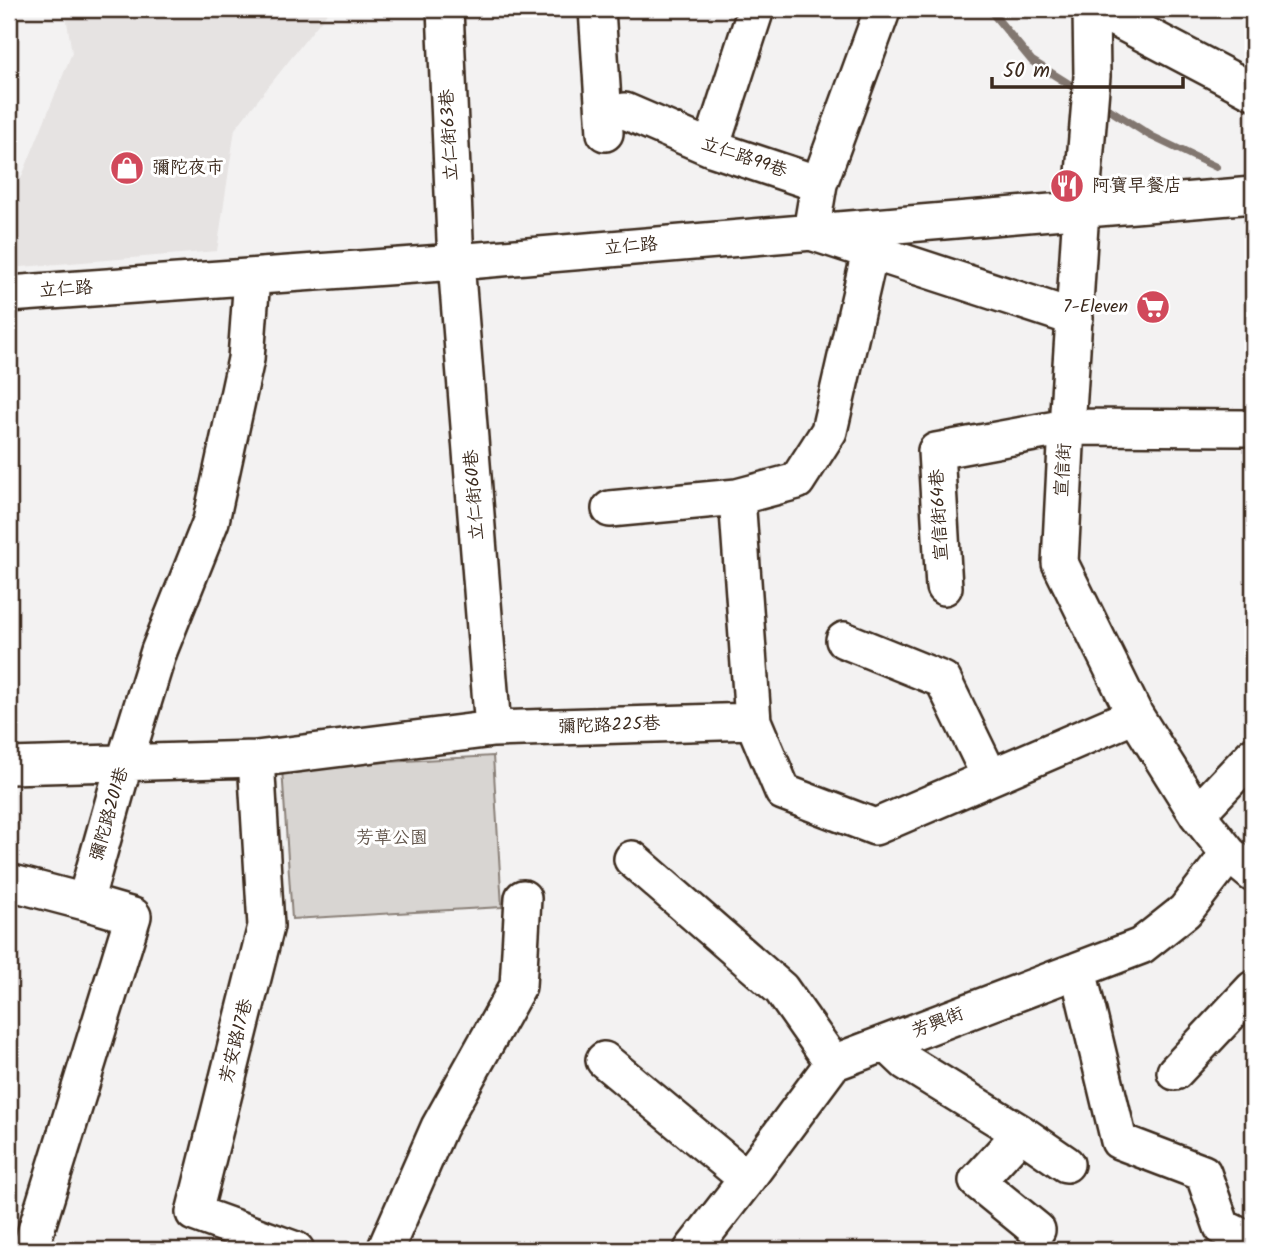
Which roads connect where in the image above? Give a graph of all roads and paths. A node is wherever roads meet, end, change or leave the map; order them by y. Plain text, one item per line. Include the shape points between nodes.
1 (444, 9) edge
2 (597, 9) edge
3 (756, 9) edge
4 (1091, 9) edge
5 (1097, 9) edge
6 (881, 13) dead end
7 (1253, 91) edge
8 (711, 148) junction
9 (819, 184) junction
10 (1253, 195) edge
11 (1081, 210) junction
12 (811, 232) junction
13 (870, 251) junction
14 (456, 262) junction
15 (252, 277) junction
16 (9, 295) edge
17 (1075, 318) junction
18 (1066, 427) junction
19 (1247, 428) dead end
20 (737, 497) junction
21 (610, 509) dead end
22 (944, 587) dead end
23 (844, 640) dead end
24 (1135, 715) junction
25 (753, 722) junction
26 (493, 729) junction
27 (1253, 755) edge
28 (256, 759) junction
29 (124, 764) junction
30 (9, 765) edge
31 (990, 778) junction
32 (1197, 814) junction
33 (632, 859) dead end
34 (1241, 864) edge
35 (9, 882) edge
36 (523, 898) dead end
37 (85, 902) junction
38 (1078, 970) junction
39 (1253, 989) edge
40 (886, 1043) junction
41 (604, 1060) dead end
42 (833, 1063) junction
43 (1175, 1072) dead end
44 (1021, 1133) junction
45 (1066, 1164) dead end
46 (747, 1180) junction
47 (1037, 1230) dead end
48 (1253, 1242) edge
49 (30, 1250) edge
50 (296, 1250) edge
51 (385, 1250) edge
52 (692, 1250) edge

1 - 14 street, 立仁街63巷
2 - 8 street, 立仁路99巷 via 615,122
3 - 8 street
4 - 11 street, 宣信街 via 1093,76
5 - 7 street
6 - 9 street
8 - 9 street, 立仁路99巷
9 - 12 street
10 - 11 street, 立仁路
11 - 12 street, 立仁路
11 - 17 street, 宣信街
12 - 13 street
12 - 14 street, 立仁路
13 - 17 street
13 - 20 street via 829,431 797,481
14 - 15 street, 立仁路
14 - 26 street, 立仁街60巷
15 - 16 street, 立仁路
15 - 29 street, 彌陀路201巷 via 246,359 211,520 159,651
17 - 18 street, 宣信街
18 - 19 street
18 - 22 street, 宣信街64巷 via 936,451
18 - 24 street, 宣信街 via 1060,563
20 - 21 street
20 - 25 street
23 - 31 street via 943,680
24 - 31 street
24 - 32 street, 宣信街
25 - 26 street, 彌陀路225巷
25 - 31 street via 783,792 875,827
26 - 28 street, 彌陀路225巷
27 - 32 street
28 - 29 street, 彌陀路225巷
28 - 50 street, 芳安路17巷 via 266,926 194,1213
29 - 30 street, 彌陀路225巷
29 - 37 street, 彌陀路201巷
32 - 34 street, 宣信街
33 - 42 street via 781,989
34 - 38 street, 芳興街 via 1141,946
35 - 37 street
36 - 51 street via 517,986 439,1127
37 - 49 street via 133,916
38 - 40 street, 芳興街
38 - 48 street via 1119,1141 1203,1173 1222,1227
39 - 43 street
40 - 42 street, 芳興街
40 - 44 street via 906,1062
41 - 46 street
42 - 46 street
44 - 45 street
44 - 47 street via 977,1181
46 - 52 street

